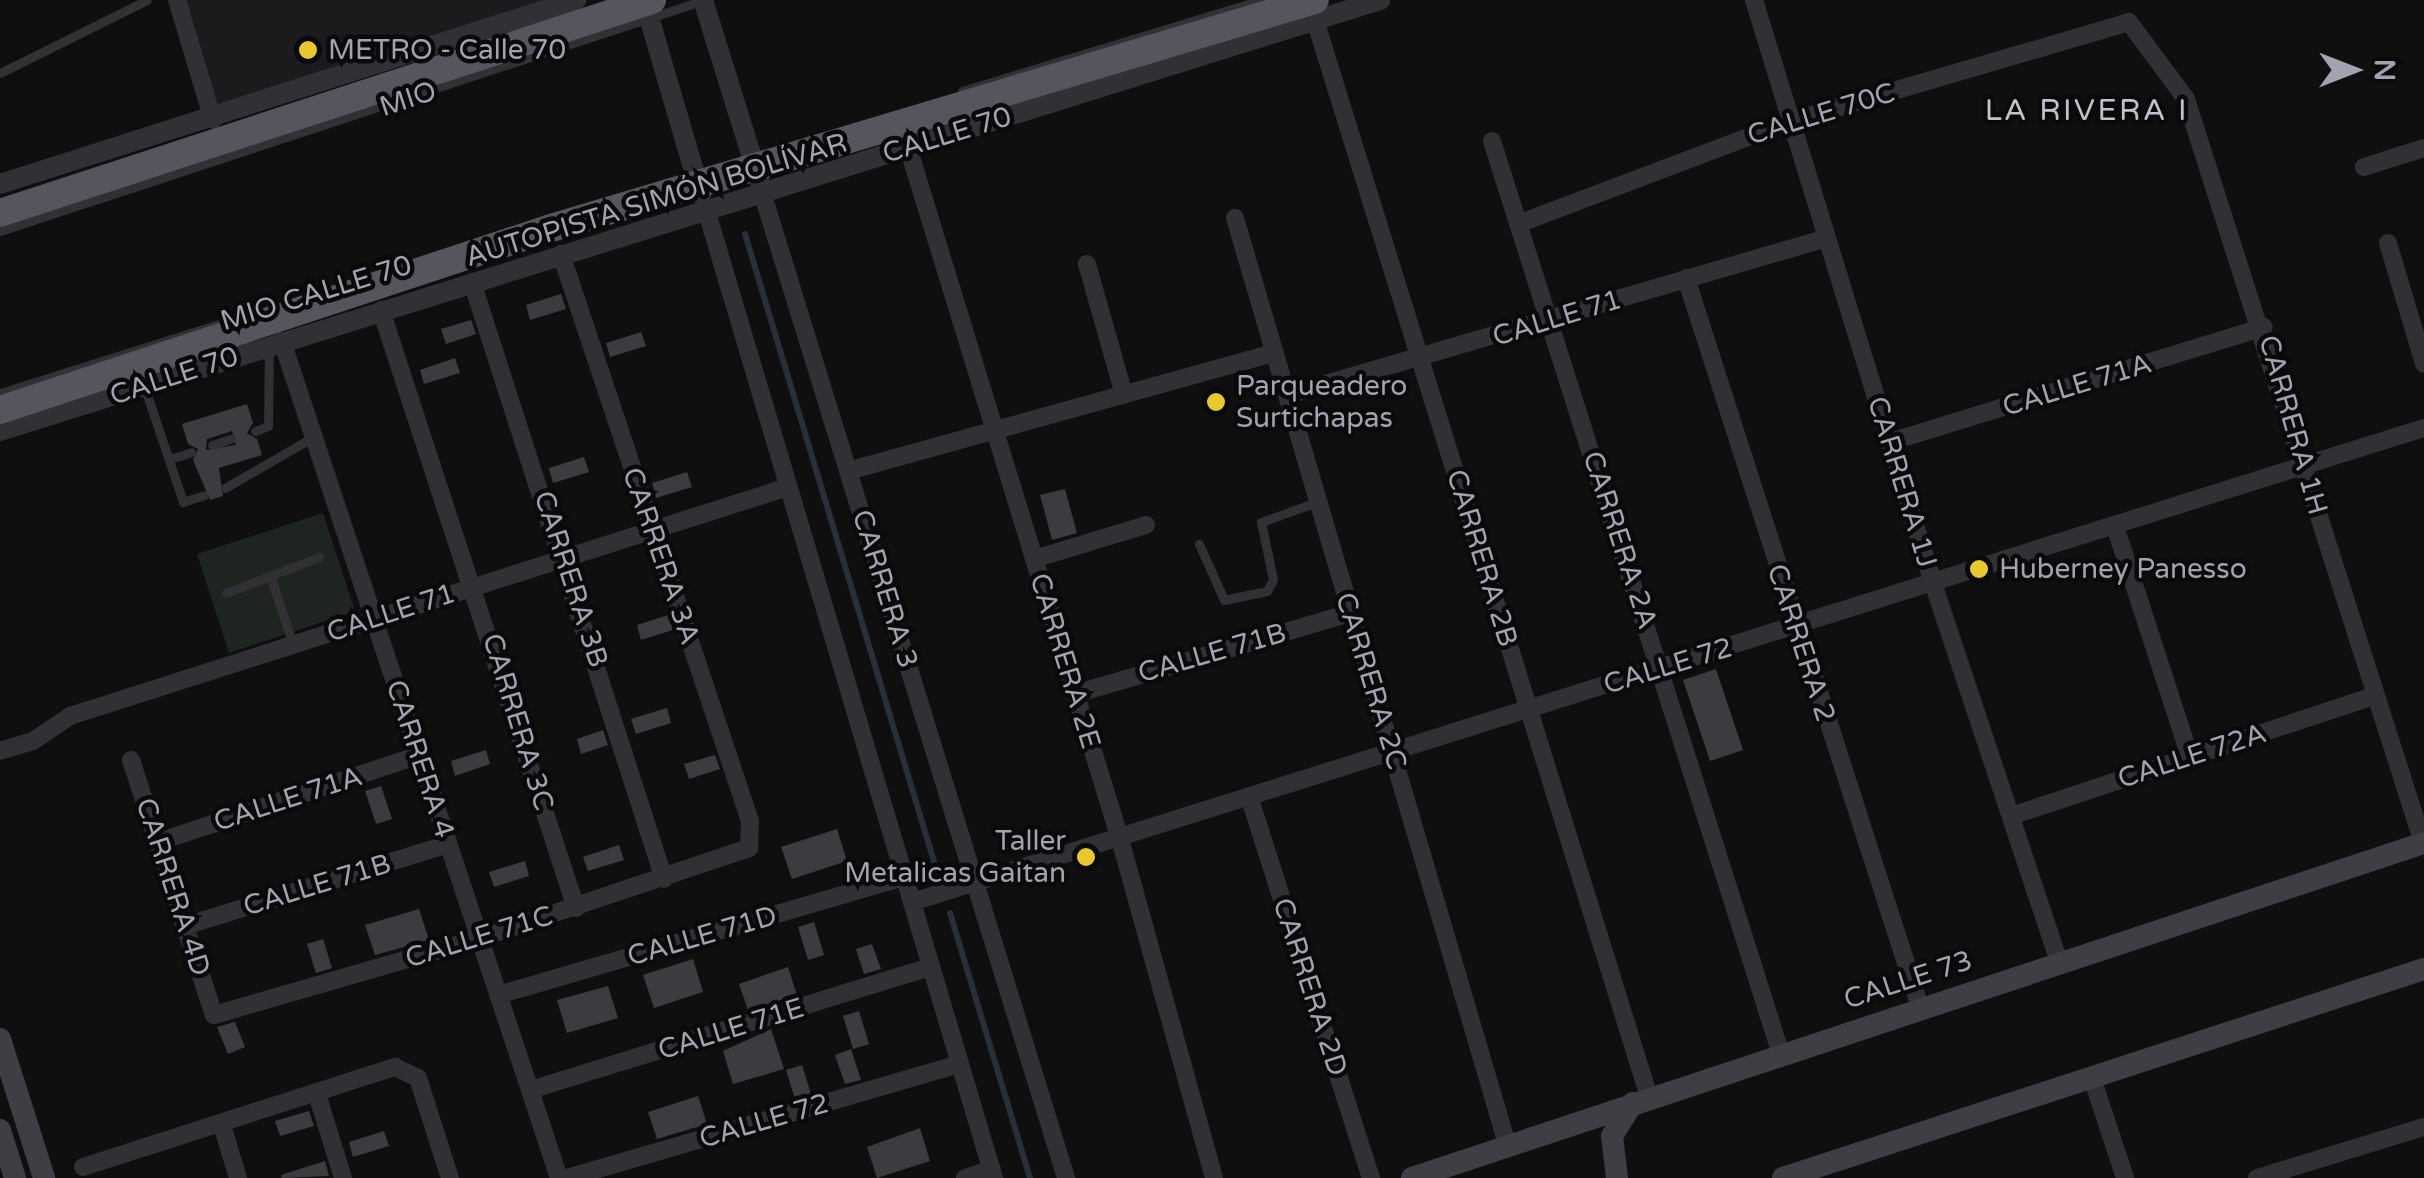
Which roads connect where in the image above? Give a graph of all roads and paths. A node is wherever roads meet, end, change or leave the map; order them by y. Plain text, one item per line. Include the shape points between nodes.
1 (148, 0) edge
2 (176, 0) edge
3 (576, 0) edge
4 (704, 0) edge
5 (1262, 0) edge
6 (1380, 0) edge
7 (1754, 0) edge
8 (127, 4) edge
9 (647, 5) edge
10 (1315, 10) edge
11 (2129, 22) joint
12 (0, 73) edge
13 (213, 120) junction
14 (1791, 121) junction
15 (1492, 141) dead end
16 (908, 146) junction
17 (2424, 148) edge
18 (2364, 167) dead end
19 (756, 172) junction
20 (0, 184) edge
21 (700, 190) junction
22 (0, 213) edge
23 (1235, 218) dead end
24 (1518, 224) junction
25 (0, 231) edge
26 (1826, 238) junction
27 (2388, 243) dead end
28 (560, 254) junction
29 (1087, 264) dead end
30 (1686, 278) junction
31 (472, 282) junction
32 (381, 310) junction
33 (1549, 320) junction
34 (2264, 327) junction
35 (276, 343) junction
36 (1274, 353) junction
37 (1420, 359) junction
38 (2424, 364) edge
39 (144, 386) junction
40 (0, 392) edge
41 (1124, 395) junction
42 (1288, 395) junction
43 (0, 410) edge
44 (2424, 428) edge
45 (0, 431) edge
46 (255, 431) dead end
47 (995, 431) junction
48 (314, 436) junction
49 (232, 439) dead end
50 (1890, 442) junction
51 (212, 445) dead end
52 (190, 452) dead end
53 (170, 459) junction
54 (2304, 465) junction
55 (848, 471) junction
56 (788, 487) junction
57 (225, 488) dead end
58 (204, 495) dead end
59 (1317, 502) junction
60 (1146, 525) dead end
61 (2114, 526) junction
62 (651, 530) junction
63 (1199, 544) dead end
64 (318, 557) dead end
65 (566, 557) junction
66 (1034, 558) junction
67 (270, 575) junction
68 (1934, 583) junction
69 (476, 586) junction
70 (226, 593) dead end
71 (1350, 613) junction
72 (374, 619) junction
73 (1794, 626) junction
74 (294, 644) junction
75 (1661, 668) junction
76 (1075, 694) junction
77 (2374, 696) junction
78 (1529, 709) junction
79 (0, 751) edge
80 (1393, 752) junction
81 (419, 756) junction
82 (2190, 757) junction
83 (131, 760) dead end
84 (1249, 796) junction
85 (2011, 816) junction
86 (1120, 838) junction
87 (158, 842) junction
88 (2424, 843) edge
89 (448, 844) junction
90 (741, 854) joint
91 (904, 877) junction
92 (664, 879) junction
93 (975, 882) junction
94 (912, 902) junction
95 (576, 908) junction
96 (185, 926) junction
97 (480, 938) junction
98 (2058, 961) junction
99 (931, 966) junction
100 (2424, 969) edge
101 (498, 995) junction
102 (1920, 1007) junction
103 (214, 1015) joint
104 (0, 1039) edge
105 (1782, 1054) junction
106 (960, 1064) junction
107 (2092, 1078) junction
108 (530, 1090) junction
109 (317, 1094) junction
110 (1641, 1100) junction
111 (222, 1125) junction
112 (2424, 1126) edge
113 (0, 1130) edge
114 (1507, 1144) junction
115 (83, 1167) dead end
116 (1814, 1173) edge
117 (993, 1174) edge
118 (15, 1178) edge
119 (44, 1178) edge
120 (238, 1178) edge
121 (344, 1178) edge
122 (450, 1178) edge
123 (563, 1178) edge
124 (965, 1178) edge
125 (1066, 1178) edge
126 (1214, 1178) edge
127 (1371, 1178) edge
128 (1412, 1178) edge
129 (1617, 1178) edge
130 (1783, 1178) edge
131 (2124, 1178) edge
132 (2257, 1178) edge

1 - 8 lane
2 - 13 street
3 - 13 street
4 - 9 lane, MIO
4 - 19 street, CARRERA 3
5 - 19 lane
6 - 10 street, CALLE 70
7 - 14 street, CARRERA 1J
8 - 12 lane
9 - 21 street
9 - 22 highway
9 - 25 lane, MIO via 224,160
10 - 16 street, CALLE 70
10 - 19 highway, AUTOPISTA SIMÓN BOLÍVAR
10 - 37 street, CARRERA 2B
11 - 14 street, CALLE 70C
11 - 34 street, CARRERA 1H via 2186,99
13 - 20 street
14 - 24 street, CALLE 70C
14 - 26 street, CARRERA 1J
15 - 24 street, CARRERA 2A
16 - 19 street, CALLE 70
16 - 47 street, CARRERA 2E
17 - 18 street
19 - 21 highway, AUTOPISTA SIMÓN BOLÍVAR
19 - 55 street, CARRERA 3
21 - 28 street, CALLE 70
21 - 40 lane, MIO CALLE 70
21 - 43 highway, AUTOPISTA SIMÓN BOLÍVAR
21 - 56 street
23 - 36 street, CARRERA 2C
24 - 33 street, CARRERA 2A
26 - 30 street, CALLE 71
26 - 50 street, CARRERA 1J
27 - 38 street
28 - 31 street, CALLE 70
28 - 62 street, CARRERA 3A
29 - 41 street
30 - 33 street, CALLE 71
30 - 73 street, CARRERA 2
31 - 32 street, CALLE 70
31 - 65 street, CARRERA 3B
32 - 35 street, CALLE 70
32 - 69 street, CARRERA 3C
33 - 37 street, CALLE 71
33 - 75 street, CARRERA 2A
34 - 50 street, CALLE 71A
34 - 54 street, CARRERA 1H
35 - 39 street, CALLE 70
35 - 46 lane via 268,426
35 - 48 street, CARRERA 4
36 - 41 street
36 - 42 street, CARRERA 2C
37 - 42 street, CALLE 71
37 - 78 street, CARRERA 2B
39 - 45 street, CALLE 70
39 - 53 lane
41 - 47 street
42 - 59 street, CARRERA 2C
44 - 54 street, CALLE 72
47 - 55 street
47 - 66 street, CARRERA 2E
48 - 57 lane
48 - 72 street, CARRERA 4
49 - 51 lane
50 - 68 street, CARRERA 1J
52 - 53 lane
53 - 58 lane via 183,502
54 - 61 street, CALLE 72
54 - 77 street, CARRERA 1H
55 - 93 street, CARRERA 3
56 - 62 street, CALLE 71
56 - 91 street
59 - 63 lane via 1261,522 1273,579 1267,591 1224,600
59 - 71 street, CARRERA 2C
60 - 66 street
61 - 68 street, CALLE 72
61 - 82 street
62 - 65 street, CALLE 71
62 - 90 street, CARRERA 3A via 750,821 753,838
64 - 67 lane
65 - 69 street, CALLE 71
65 - 92 street, CARRERA 3B
66 - 76 street, CARRERA 2E
67 - 70 lane
67 - 74 lane
68 - 73 street, CALLE 72
68 - 85 street, CARRERA 1J
69 - 72 street, CALLE 71
69 - 95 street, CARRERA 3C
71 - 76 street, CALLE 71B
71 - 80 street, CARRERA 2C
72 - 74 street, CALLE 71
72 - 81 street, CARRERA 4
73 - 75 street, CALLE 72
73 - 102 street, CARRERA 2
74 - 79 street, CALLE 71 via 70,716
75 - 78 street, CALLE 72
75 - 105 street, CARRERA 2A
76 - 86 street, CARRERA 2E
77 - 82 street, CALLE 72A
77 - 88 street, CARRERA 1H
78 - 80 street, CALLE 72
78 - 110 street, CARRERA 2B
80 - 84 street, CALLE 72
80 - 114 street, CARRERA 2C
81 - 87 street, CALLE 71A
81 - 89 street, CARRERA 4
82 - 85 street, CALLE 72A
83 - 87 street, CARRERA 4D
84 - 86 street, CALLE 72
84 - 127 street, CARRERA 2D
85 - 98 street, CARRERA 1J
86 - 93 street, CALLE 72
86 - 126 street, CARRERA 2E
87 - 96 street, CARRERA 4D
88 - 98 main road, CALLE 73
89 - 96 street, CALLE 71B
89 - 97 street, CARRERA 4
90 - 92 street, CALLE 71C
91 - 94 street
91 - 101 street, CALLE 71D
92 - 95 street, CALLE 71C
93 - 94 street, CALLE 72
93 - 125 street, CARRERA 3
94 - 99 street
95 - 97 street, CALLE 71C
96 - 103 street, CARRERA 4D
97 - 101 street, CARRERA 4
97 - 103 street, CALLE 71C
98 - 102 main road, CALLE 73
99 - 106 street
99 - 108 street, CALLE 71E
100 - 107 main road
101 - 108 street, CARRERA 4
102 - 105 main road, CALLE 73
104 - 119 main road
105 - 110 main road, CALLE 73
106 - 117 street
106 - 123 street, CALLE 72
107 - 116 main road
107 - 131 street
108 - 123 street, CARRERA 4
109 - 111 street
109 - 121 street
109 - 122 street via 396,1066 418,1078
110 - 114 main road, CALLE 73
110 - 129 main road via 1612,1136
111 - 115 street
111 - 120 street
112 - 132 street
113 - 118 main road
114 - 128 main road, CALLE 73
116 - 130 main road
117 - 124 street

